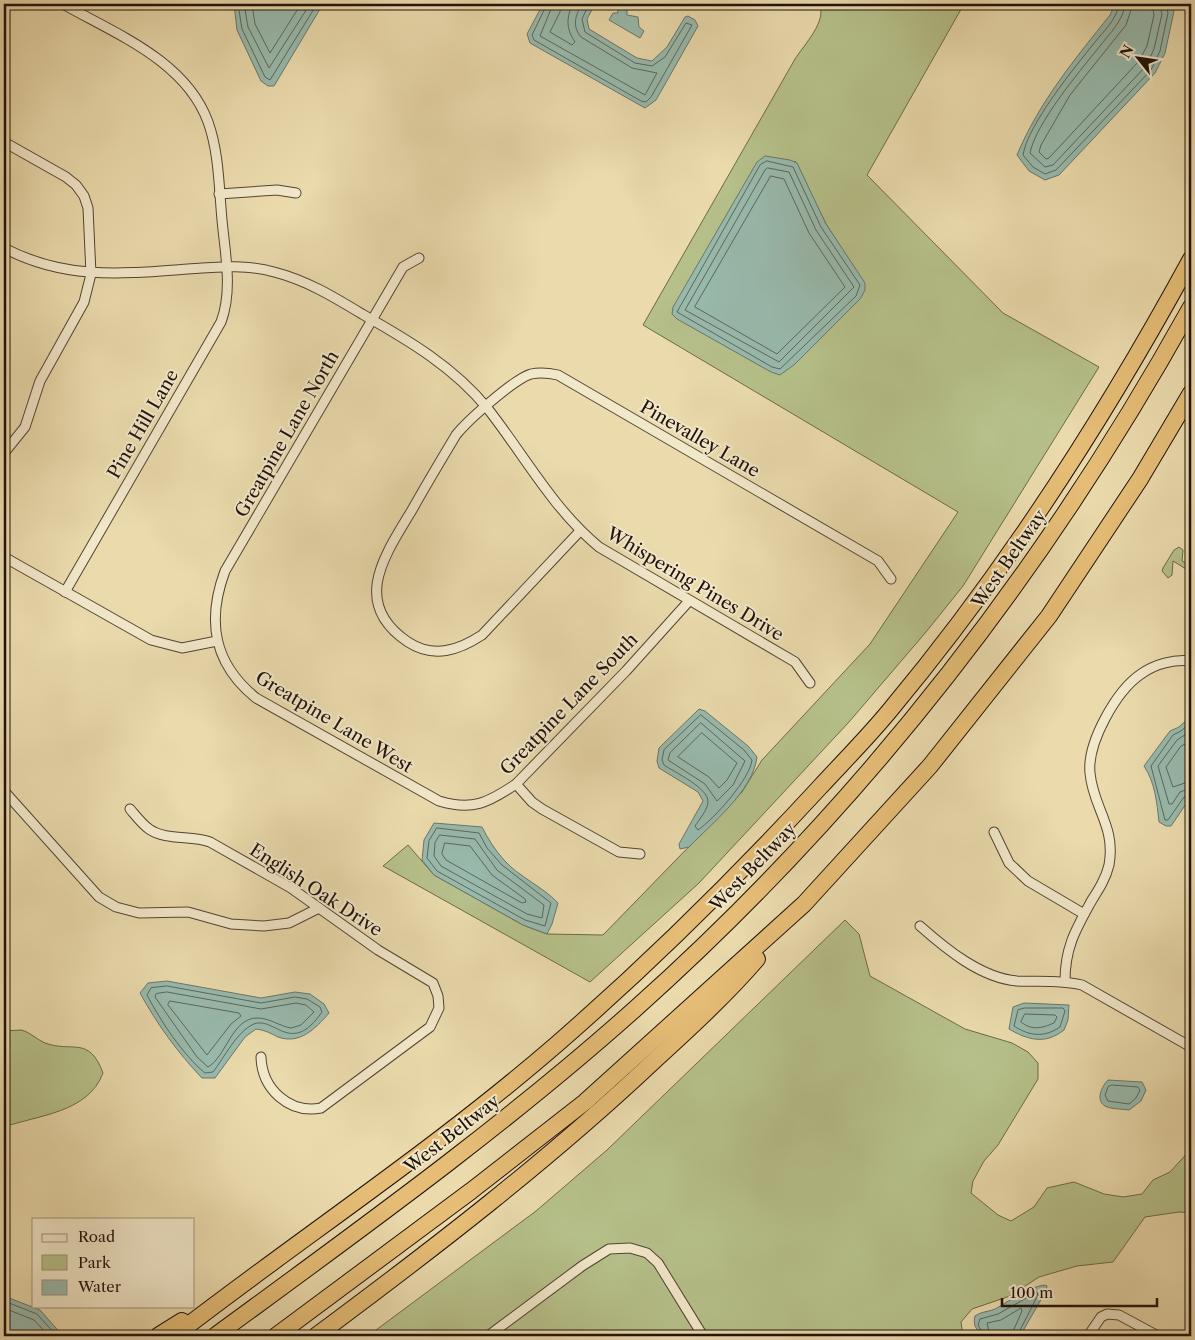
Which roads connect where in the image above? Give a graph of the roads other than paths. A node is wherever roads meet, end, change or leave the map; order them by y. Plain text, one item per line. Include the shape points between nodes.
1 (63, 4) edge
2 (4, 142) edge
3 (296, 193) dead end
4 (220, 194) junction
5 (4, 248) edge
6 (419, 258) dead end
7 (1191, 259) edge
8 (226, 266) junction
9 (91, 274) junction
10 (1191, 307) edge
11 (373, 320) junction
12 (1191, 394) edge
13 (486, 408) junction
14 (4, 453) edge
15 (580, 531) junction
16 (4, 557) edge
17 (891, 580) dead end
18 (65, 592) junction
19 (689, 601) junction
20 (217, 641) junction
21 (1191, 661) edge
22 (810, 683) dead end
23 (516, 784) junction
24 (4, 791) edge
25 (457, 807) joint
26 (130, 809) dead end
27 (994, 832) dead end
28 (640, 854) dead end
29 (804, 904) junction
30 (319, 908) junction
31 (1084, 914) junction
32 (920, 926) dead end
33 (1065, 981) junction
34 (1191, 1048) edge
35 (261, 1057) dead end
36 (253, 1275) junction
37 (158, 1336) edge
38 (174, 1336) edge
39 (215, 1336) edge
40 (276, 1336) edge
41 (316, 1336) edge
42 (488, 1336) edge
43 (704, 1336) edge
44 (1088, 1336) edge
45 (1158, 1336) edge

1 - 4 street, Pine Hill Lane via 153,55 185,83 208,121 215,145
2 - 9 street via 66,177 84,196 88,208
3 - 4 street via 277,190
4 - 8 street, Pine Hill Lane
5 - 9 street, Whispering Pines Drive via 44,265
6 - 11 street, Greatpine Lane North via 403,267
7 - 36 highway via 1080,450 993,577 891,708 790,820 647,964 554,1046 453,1128
8 - 9 street, Whispering Pines Drive
8 - 11 street, Whispering Pines Drive via 258,268 297,279
8 - 18 street, Pine Hill Lane via 228,296 222,322
9 - 14 street via 84,302 40,381 25,427
10 - 39 highway, West Beltway via 1132,410 1014,589 917,715 813,835 697,951 552,1080 452,1160
11 - 13 street, Whispering Pines Drive via 443,365
11 - 20 street, Greatpine Lane North via 225,572 214,618
12 - 29 highway via 1140,479 1049,616 930,766
13 - 15 street, Whispering Pines Drive
13 - 15 street, Pinevalley Lane via 456,435 383,559 376,590 379,607 387,623 399,636 428,650 463,647 482,635
13 - 17 street, Pinevalley Lane via 516,381 531,374 558,375 878,561
15 - 19 street, Whispering Pines Drive via 614,557
16 - 18 street
18 - 20 street via 151,640 182,648
19 - 22 street, Whispering Pines Drive via 795,662
19 - 23 street, Greatpine Lane South
20 - 25 street, Greatpine Lane West via 228,669 256,698 439,801
21 - 31 street via 1172,661 1140,674 1124,691 1094,741 1090,773 1108,826 1110,855 1103,881
23 - 25 street, Greatpine Lane South via 495,798 474,806
23 - 28 street via 532,802 551,814 619,852
24 - 30 street via 99,897 116,907 139,913 188,912 231,924 264,926 289,922
26 - 30 street, English Oak Drive via 149,829 162,836 210,842 291,888
27 - 31 street via 1009,863 1028,881
29 - 40 highway via 585,1102
29 - 41 highway via 729,991 608,1104 424,1255
30 - 35 street, English Oak Drive via 378,950 433,983 439,1008 430,1027 321,1108 308,1111 283,1101 261,1071
31 - 33 street via 1067,950
32 - 33 street via 949,951 985,971 1016,980
33 - 34 street via 1082,985
36 - 37 highway
36 - 38 highway
42 - 43 street via 609,1249 630,1248 647,1253 658,1262
44 - 45 street via 1101,1317 1113,1314

